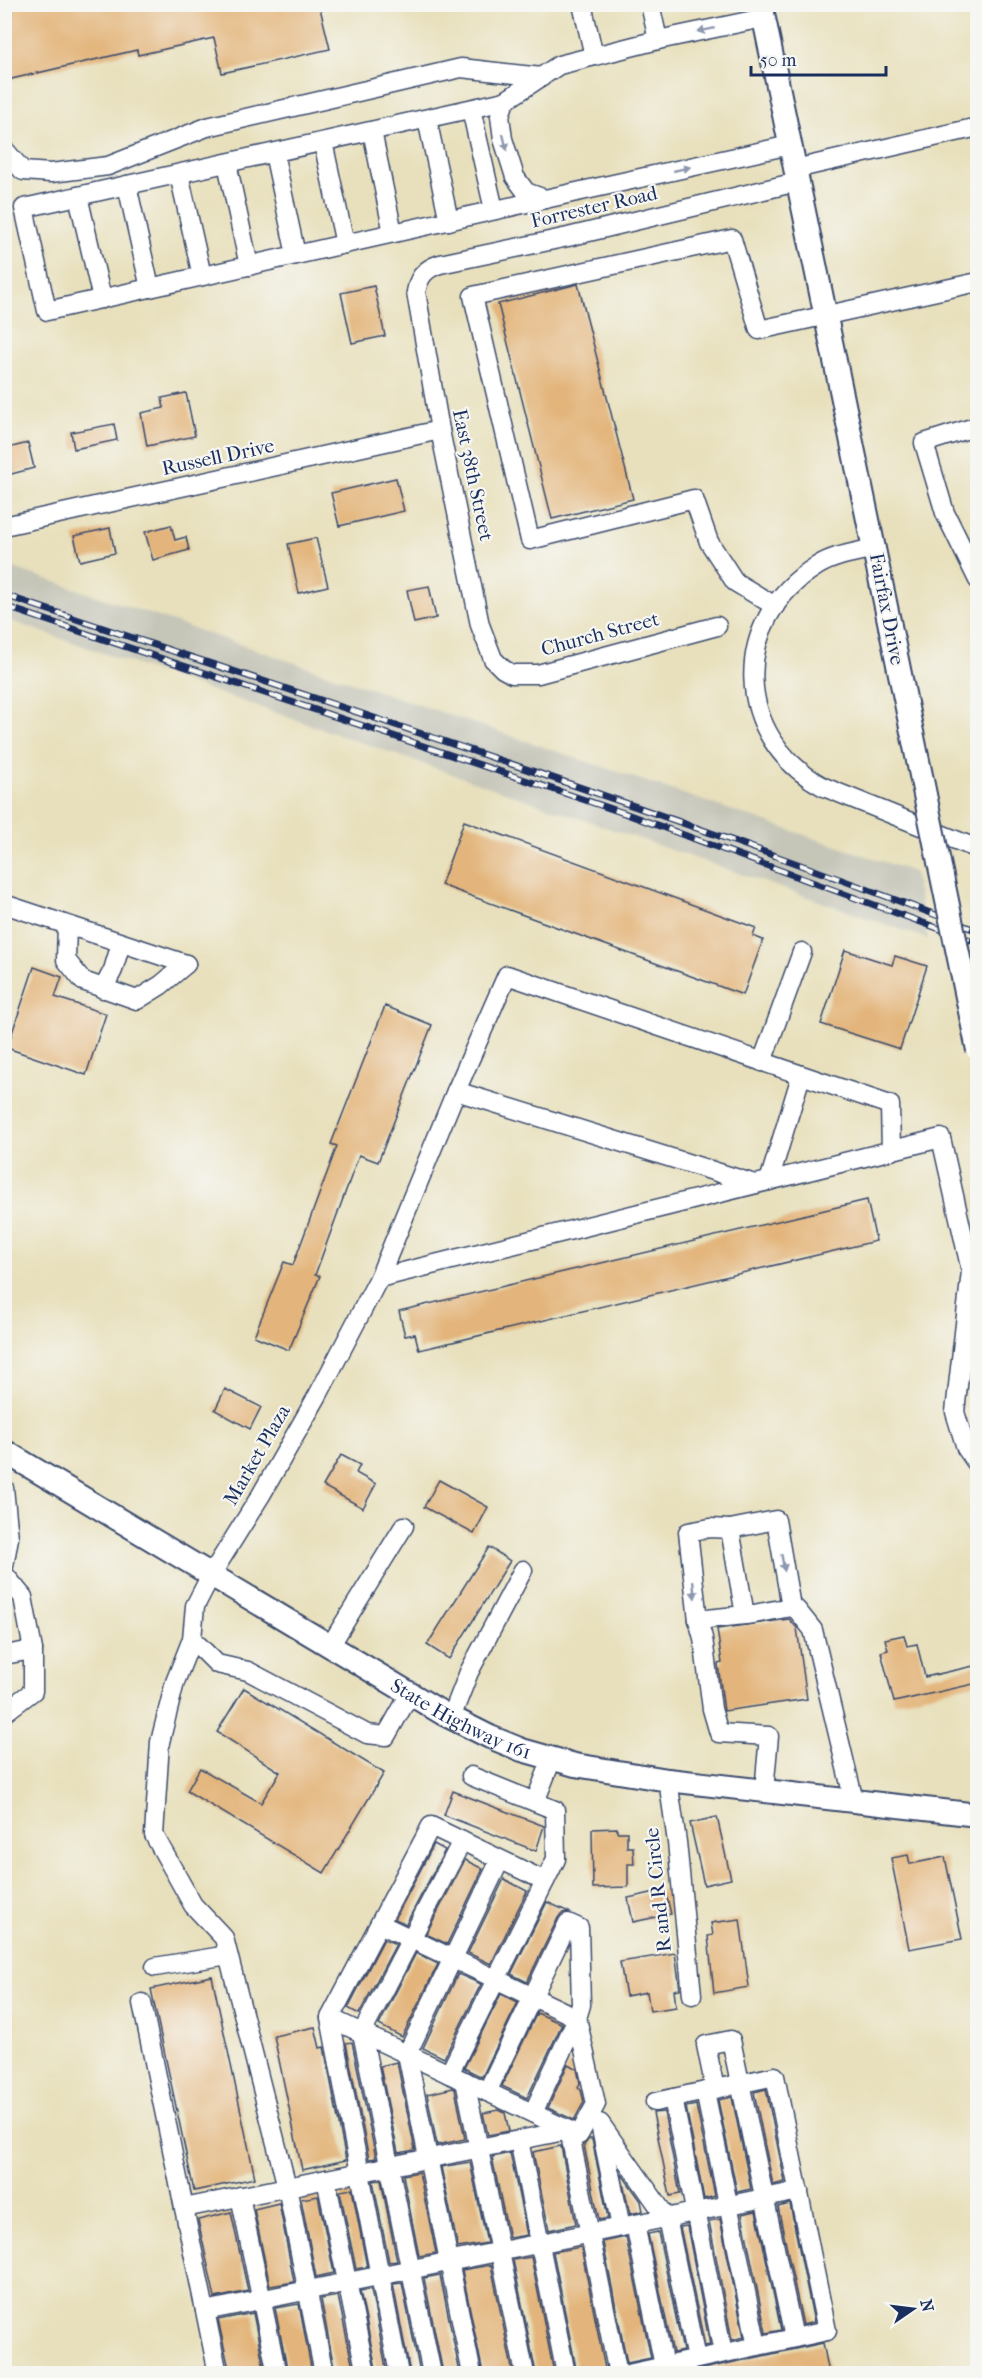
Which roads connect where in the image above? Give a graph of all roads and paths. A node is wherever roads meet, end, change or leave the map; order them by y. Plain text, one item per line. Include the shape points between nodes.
1 (582, 4) edge
2 (650, 4) edge
3 (762, 11) edge
4 (658, 40) junction
5 (594, 56) junction
6 (542, 77) junction
7 (505, 101) junction
8 (471, 109) junction
9 (427, 119) junction
10 (978, 127) edge
11 (372, 131) junction
12 (323, 142) junction
13 (790, 145) junction
14 (4, 149) edge
15 (274, 153) junction
16 (227, 163) junction
17 (179, 174) junction
18 (796, 175) junction
19 (127, 185) junction
20 (78, 196) junction
21 (545, 199) junction
22 (494, 210) junction
23 (449, 221) junction
24 (393, 233) junction
25 (345, 244) junction
26 (296, 255) junction
27 (249, 266) junction
28 (202, 276) junction
29 (978, 282) edge
30 (150, 288) junction
31 (416, 292) joint
32 (102, 299) junction
33 (825, 316) junction
34 (978, 426) edge
35 (440, 430) junction
36 (4, 526) edge
37 (874, 548) junction
38 (978, 580) edge
39 (775, 606) junction
40 (717, 626) dead end
41 (497, 664) joint
42 (978, 849) edge
43 (4, 904) edge
44 (67, 925) junction
45 (121, 943) junction
46 (802, 952) dead end
47 (103, 989) junction
48 (978, 1050) edge
49 (762, 1062) junction
50 (801, 1076) junction
51 (456, 1091) junction
52 (891, 1150) junction
53 (762, 1182) junction
54 (379, 1278) junction
55 (4, 1451) edge
56 (978, 1465) edge
57 (4, 1488) edge
58 (404, 1526) dead end
59 (730, 1529) junction
60 (4, 1566) edge
61 (523, 1570) dead end
62 (4, 1574) edge
63 (211, 1575) junction
64 (791, 1607) junction
65 (745, 1615) junction
66 (698, 1620) junction
67 (192, 1639) junction
68 (330, 1646) junction
69 (33, 1650) junction
70 (4, 1655) edge
71 (410, 1694) junction
72 (4, 1713) edge
73 (452, 1718) junction
74 (552, 1759) junction
75 (471, 1776) dead end
76 (668, 1780) junction
77 (764, 1791) junction
78 (854, 1801) junction
79 (535, 1802) junction
80 (978, 1815) edge
81 (462, 1841) junction
82 (500, 1860) junction
83 (545, 1881) junction
84 (380, 1924) junction
85 (411, 1939) junction
86 (228, 1955) junction
87 (452, 1958) junction
88 (155, 1968) dead end
89 (496, 1981) junction
90 (692, 1995) dead end
91 (533, 1997) junction
92 (142, 2003) dead end
93 (330, 2018) junction
94 (577, 2018) junction
95 (362, 2033) junction
96 (407, 2054) junction
97 (457, 2077) junction
98 (740, 2084) junction
99 (710, 2090) junction
100 (487, 2091) junction
101 (673, 2098) junction
102 (655, 2102) dead end
103 (596, 2104) junction
104 (533, 2113) junction
105 (600, 2123) junction
106 (569, 2130) junction
107 (519, 2140) junction
108 (479, 2148) junction
109 (430, 2158) junction
110 (388, 2166) junction
111 (360, 2172) junction
112 (326, 2179) junction
113 (287, 2187) junction
114 (798, 2191) junction
115 (240, 2196) junction
116 (764, 2198) junction
117 (728, 2205) junction
118 (184, 2208) junction
119 (695, 2212) junction
120 (667, 2218) junction
121 (628, 2226) junction
122 (590, 2233) junction
123 (540, 2244) junction
124 (500, 2252) junction
125 (450, 2261) junction
126 (410, 2270) junction
127 (380, 2276) junction
128 (347, 2283) junction
129 (308, 2291) junction
130 (261, 2300) junction
131 (205, 2311) junction
132 (794, 2338) junction
133 (757, 2346) junction
134 (723, 2353) junction
135 (696, 2359) junction
136 (664, 2366) junction
137 (218, 2373) edge
138 (277, 2373) edge
139 (324, 2373) edge
140 (366, 2373) edge
141 (399, 2373) edge
142 (432, 2373) edge
143 (472, 2373) edge
144 (525, 2373) edge
145 (566, 2373) edge
146 (618, 2373) edge
147 (628, 2373) edge

1 - 5 street
2 - 4 street
3 -> 4 street
3 - 13 main road, Fairfax Drive
4 - 5 street
5 - 6 street via 559,65
6 - 7 street
6 - 14 street via 461,68 207,127 108,166 51,173 23,171
7 - 8 street
7 -> 21 street via 500,116 503,139 515,177 526,192
8 - 9 street
8 - 22 street
9 - 11 street
9 - 23 street
10 - 18 street, Forrester Road
11 - 12 street
11 - 24 street
12 - 15 street
12 - 25 street
13 - 18 main road, Fairfax Drive
21 -> 13 street
15 - 16 street
15 - 26 street
16 - 17 street
16 - 27 street
17 - 19 street
17 - 28 street
18 - 31 street, Forrester Road via 568,237 440,264 422,274
18 - 33 main road, Fairfax Drive
19 - 20 street
19 - 30 street
20 - 32 street
20 - 32 street via 24,208 47,311
21 - 22 street
22 - 23 street
23 - 24 street
24 - 25 street
25 - 26 street
26 - 27 street
27 - 28 street
28 - 30 street
29 - 33 street
30 - 32 street
31 - 35 street, East 38th Street
33 - 37 main road, Fairfax Drive
33 - 39 street via 759,330 732,238 473,296 530,540 694,500 709,542 735,582
34 - 38 street via 924,443 945,513
35 - 36 street, Russell Drive
35 - 41 street, East 38th Street via 480,625
37 - 39 street via 831,558 816,566
37 - 48 main road, Fairfax Drive, bridge
39 - 42 street via 758,638 753,675 760,717 785,758 824,787
40 - 41 street, Church Street via 538,674 512,674
43 - 44 street
44 - 45 street
44 - 47 street via 66,960 83,981
45 - 47 street
45 - 47 street via 186,964 137,1000
46 - 49 street
49 - 50 street
49 - 51 street, Market Plaza via 507,975
50 - 52 street via 890,1106
50 - 53 street
51 - 53 street
51 - 54 street, Market Plaza
52 - 53 street
52 - 56 street via 941,1138 971,1271 955,1412 966,1449
53 - 54 street
54 - 63 street, Market Plaza via 261,1495
55 - 63 main road, State Highway 161
57 - 60 street via 9,1538
58 - 68 street
59 -> 64 street via 776,1520
59 - 65 street
59 -> 66 street via 688,1532
61 - 73 street via 469,1672
62 - 69 street via 23,1597
63 - 67 street, Market Plaza via 195,1606
63 - 68 main road, State Highway 161
64 - 65 street
64 - 78 street via 813,1630
65 - 66 street
66 - 77 street via 719,1733 769,1736
67 - 71 street via 217,1664 248,1671 367,1734 386,1736
67 - 86 street, Market Plaza via 175,1682 160,1742 154,1835 193,1905 224,1938
68 - 71 main road, State Highway 161
69 - 70 street
69 - 72 street via 33,1691
71 - 73 main road, State Highway 161
73 - 74 main road, State Highway 161 via 490,1737
74 - 76 main road, State Highway 161
74 - 79 street
75 - 79 street
76 - 77 main road, State Highway 161
76 - 90 street, R and R Circle
77 - 78 main road, State Highway 161
78 - 80 main road, State Highway 161
79 - 83 street via 555,1810 556,1859
81 - 82 street
81 - 84 street via 431,1826
81 - 85 street
82 - 83 street
82 - 87 street
83 - 89 street
84 - 85 street
84 - 93 street
85 - 87 street
85 - 95 street
86 - 88 street
86 - 113 street, Market Plaza
87 - 89 street
87 - 96 street
89 - 91 street
89 - 97 street
91 - 94 street
91 - 94 street via 568,1923 579,1928 581,2005
91 - 100 street
92 - 118 street
93 - 95 street
93 - 111 street
94 - 103 street
94 - 104 street
95 - 96 street
95 - 110 street
96 - 97 street
96 - 109 street
97 - 100 street
97 - 108 street
98 - 99 street
98 - 99 street via 731,2040 706,2045
98 - 114 street via 775,2076
98 - 116 street
99 - 101 street
99 - 117 street
100 - 104 street
101 - 102 street
101 - 119 street
103 - 105 street
103 - 106 street via 579,2135
104 - 106 street
105 - 120 street
105 - 121 street
106 - 107 street
106 - 122 street
107 - 108 street
107 - 123 street
108 - 109 street
108 - 124 street
109 - 110 street
109 - 125 street
110 - 111 street
110 - 126 street
111 - 112 street
111 - 127 street
112 - 113 street
112 - 128 street
113 - 115 street
113 - 129 street, Market Plaza
114 - 116 street
114 - 132 street via 827,2331
115 - 118 street
115 - 130 street
116 - 117 street
116 - 132 street
117 - 119 street
117 - 133 street
118 - 131 street
119 - 120 street
119 - 134 street
120 - 121 street
120 - 135 street
121 - 122 street
121 - 136 street
122 - 123 street
122 - 146 street
123 - 124 street
123 - 145 street
124 - 125 street
124 - 144 street
125 - 126 street
125 - 143 street
126 - 127 street
126 - 142 street
127 - 128 street
127 - 141 street
128 - 129 street
128 - 140 street
129 - 130 street
129 - 139 street, Market Plaza
130 - 131 street
130 - 138 street
131 - 137 street
132 - 133 street
133 - 134 street
134 - 135 street
135 - 136 street
136 - 147 street

